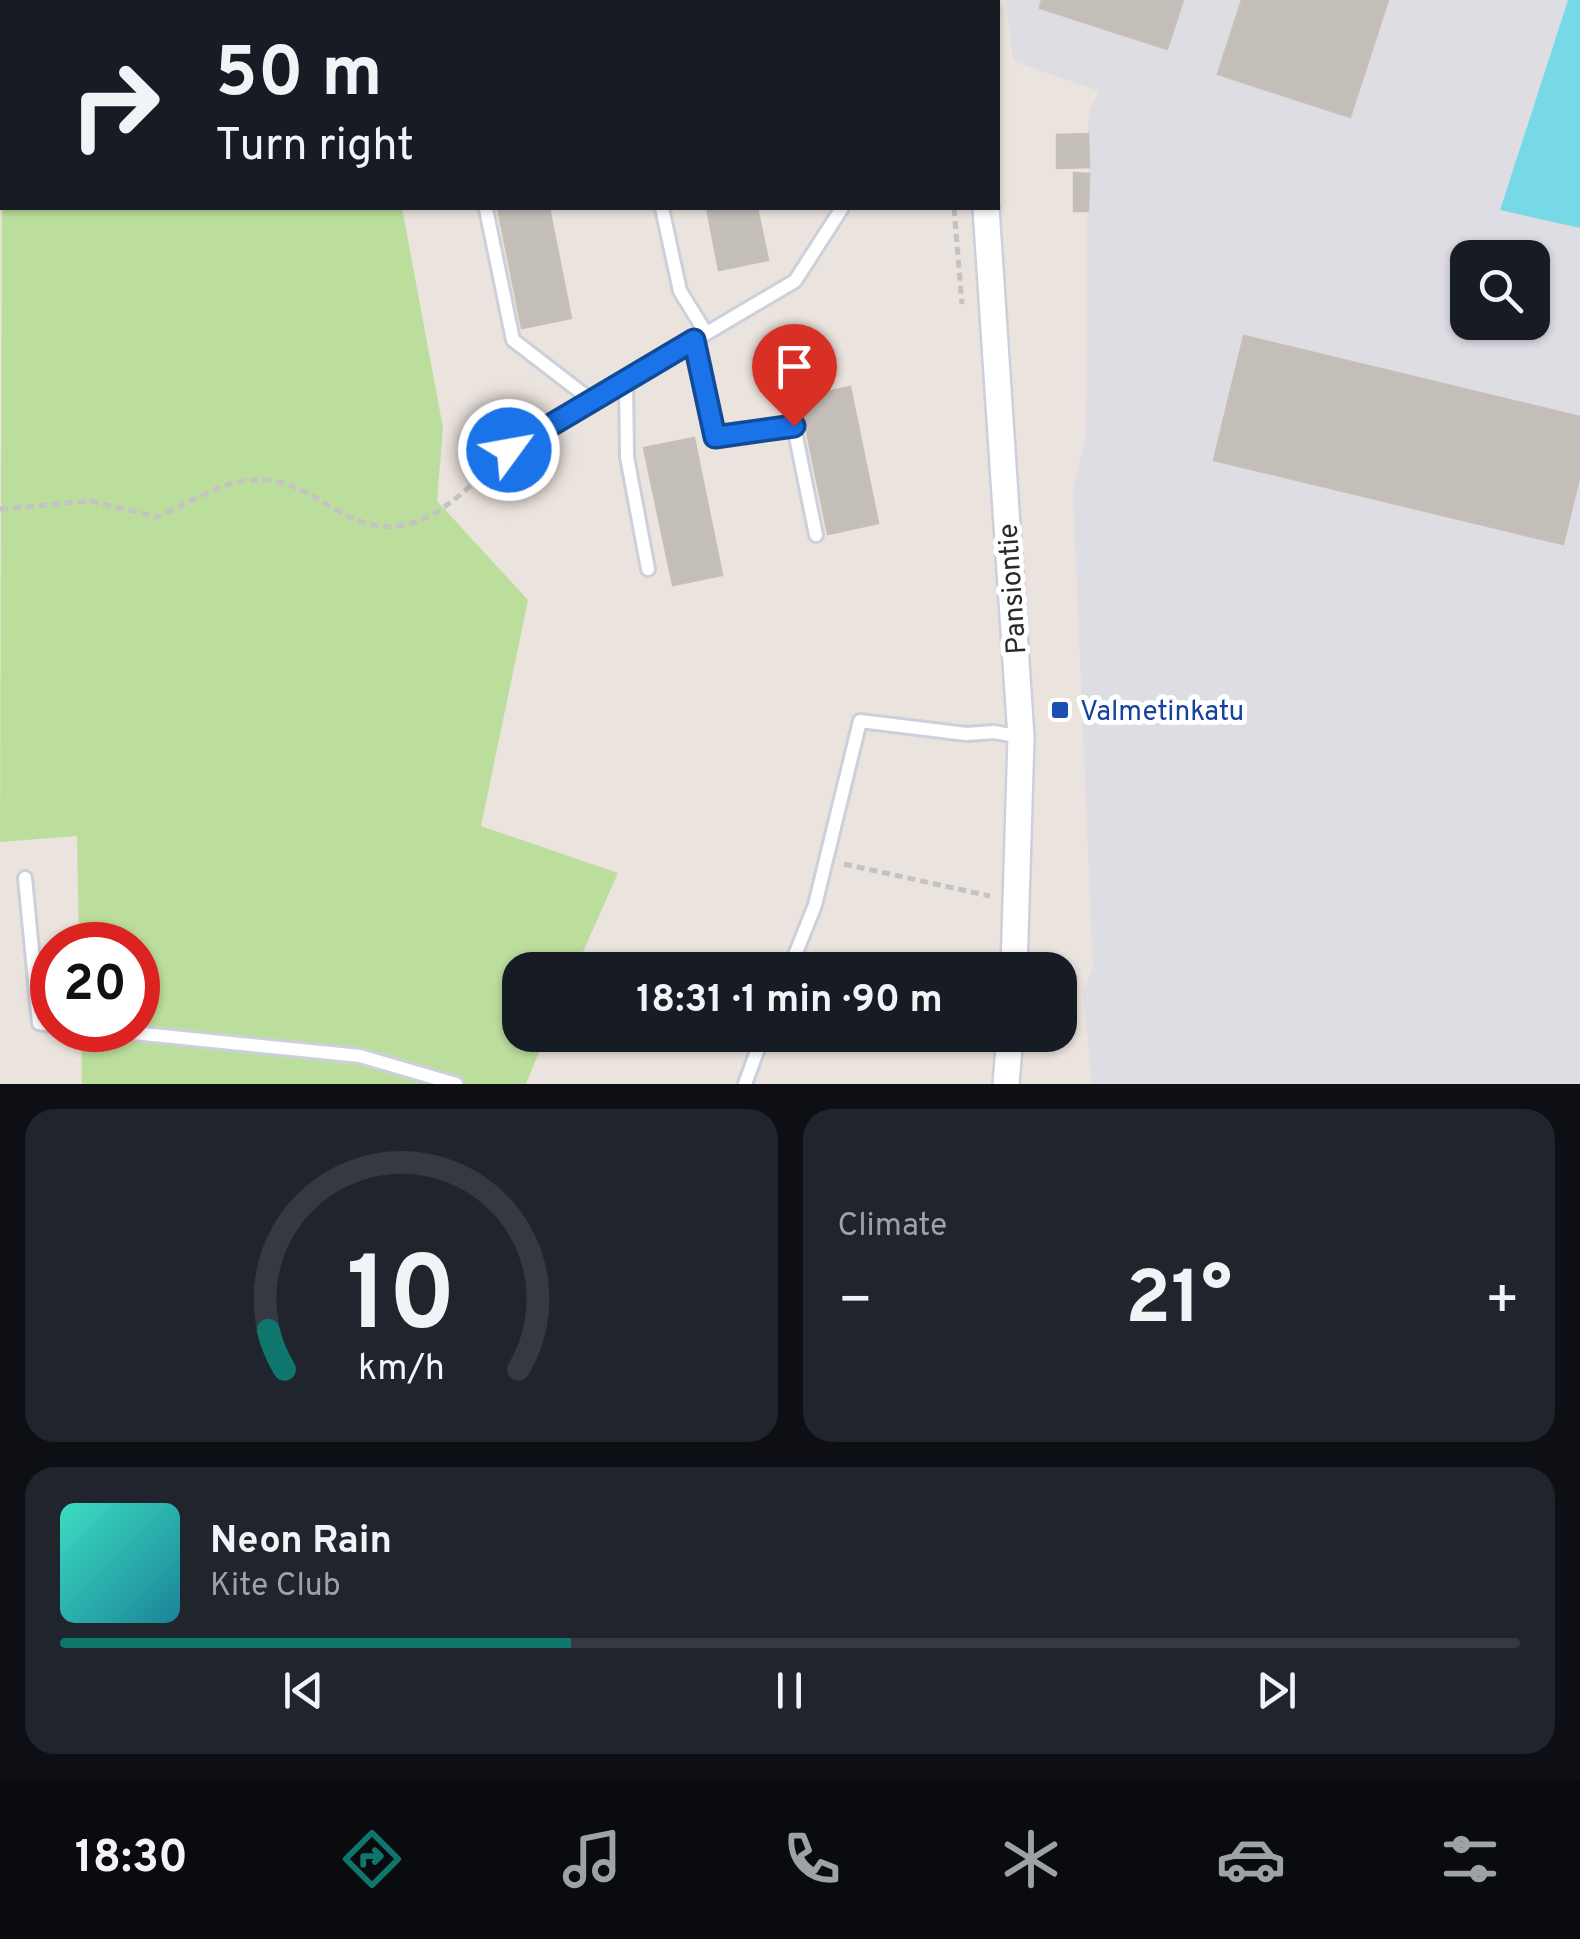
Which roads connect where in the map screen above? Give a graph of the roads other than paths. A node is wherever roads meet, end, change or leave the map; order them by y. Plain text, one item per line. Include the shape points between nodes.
1 (486, 210) edge
2 (662, 210) edge
3 (841, 210) edge
4 (986, 210) edge
5 (700, 336) junction
6 (626, 378) junction
7 (591, 400) junction
8 (509, 450) road end
9 (816, 535) dead end
10 (648, 569) dead end
11 (1021, 737) junction
12 (25, 878) dead end
13 (30, 934) edge
14 (796, 952) edge
15 (1015, 952) edge
16 (160, 1036) edge
17 (757, 1052) edge
18 (1009, 1052) edge
19 (456, 1084) edge
20 (745, 1084) edge
21 (1006, 1084) edge

1 - 7 lane via 513,340
2 - 5 lane via 680,292
3 - 5 lane via 795,281
4 - 11 street, Pansiontie
5 - 6 lane
5 - 9 lane via 715,437 794,426
6 - 7 lane
6 - 10 lane via 627,457
7 - 8 lane
11 - 14 lane via 860,720
11 - 15 street, Pansiontie
12 - 13 lane
16 - 19 lane via 360,1056
17 - 20 lane
18 - 21 street

